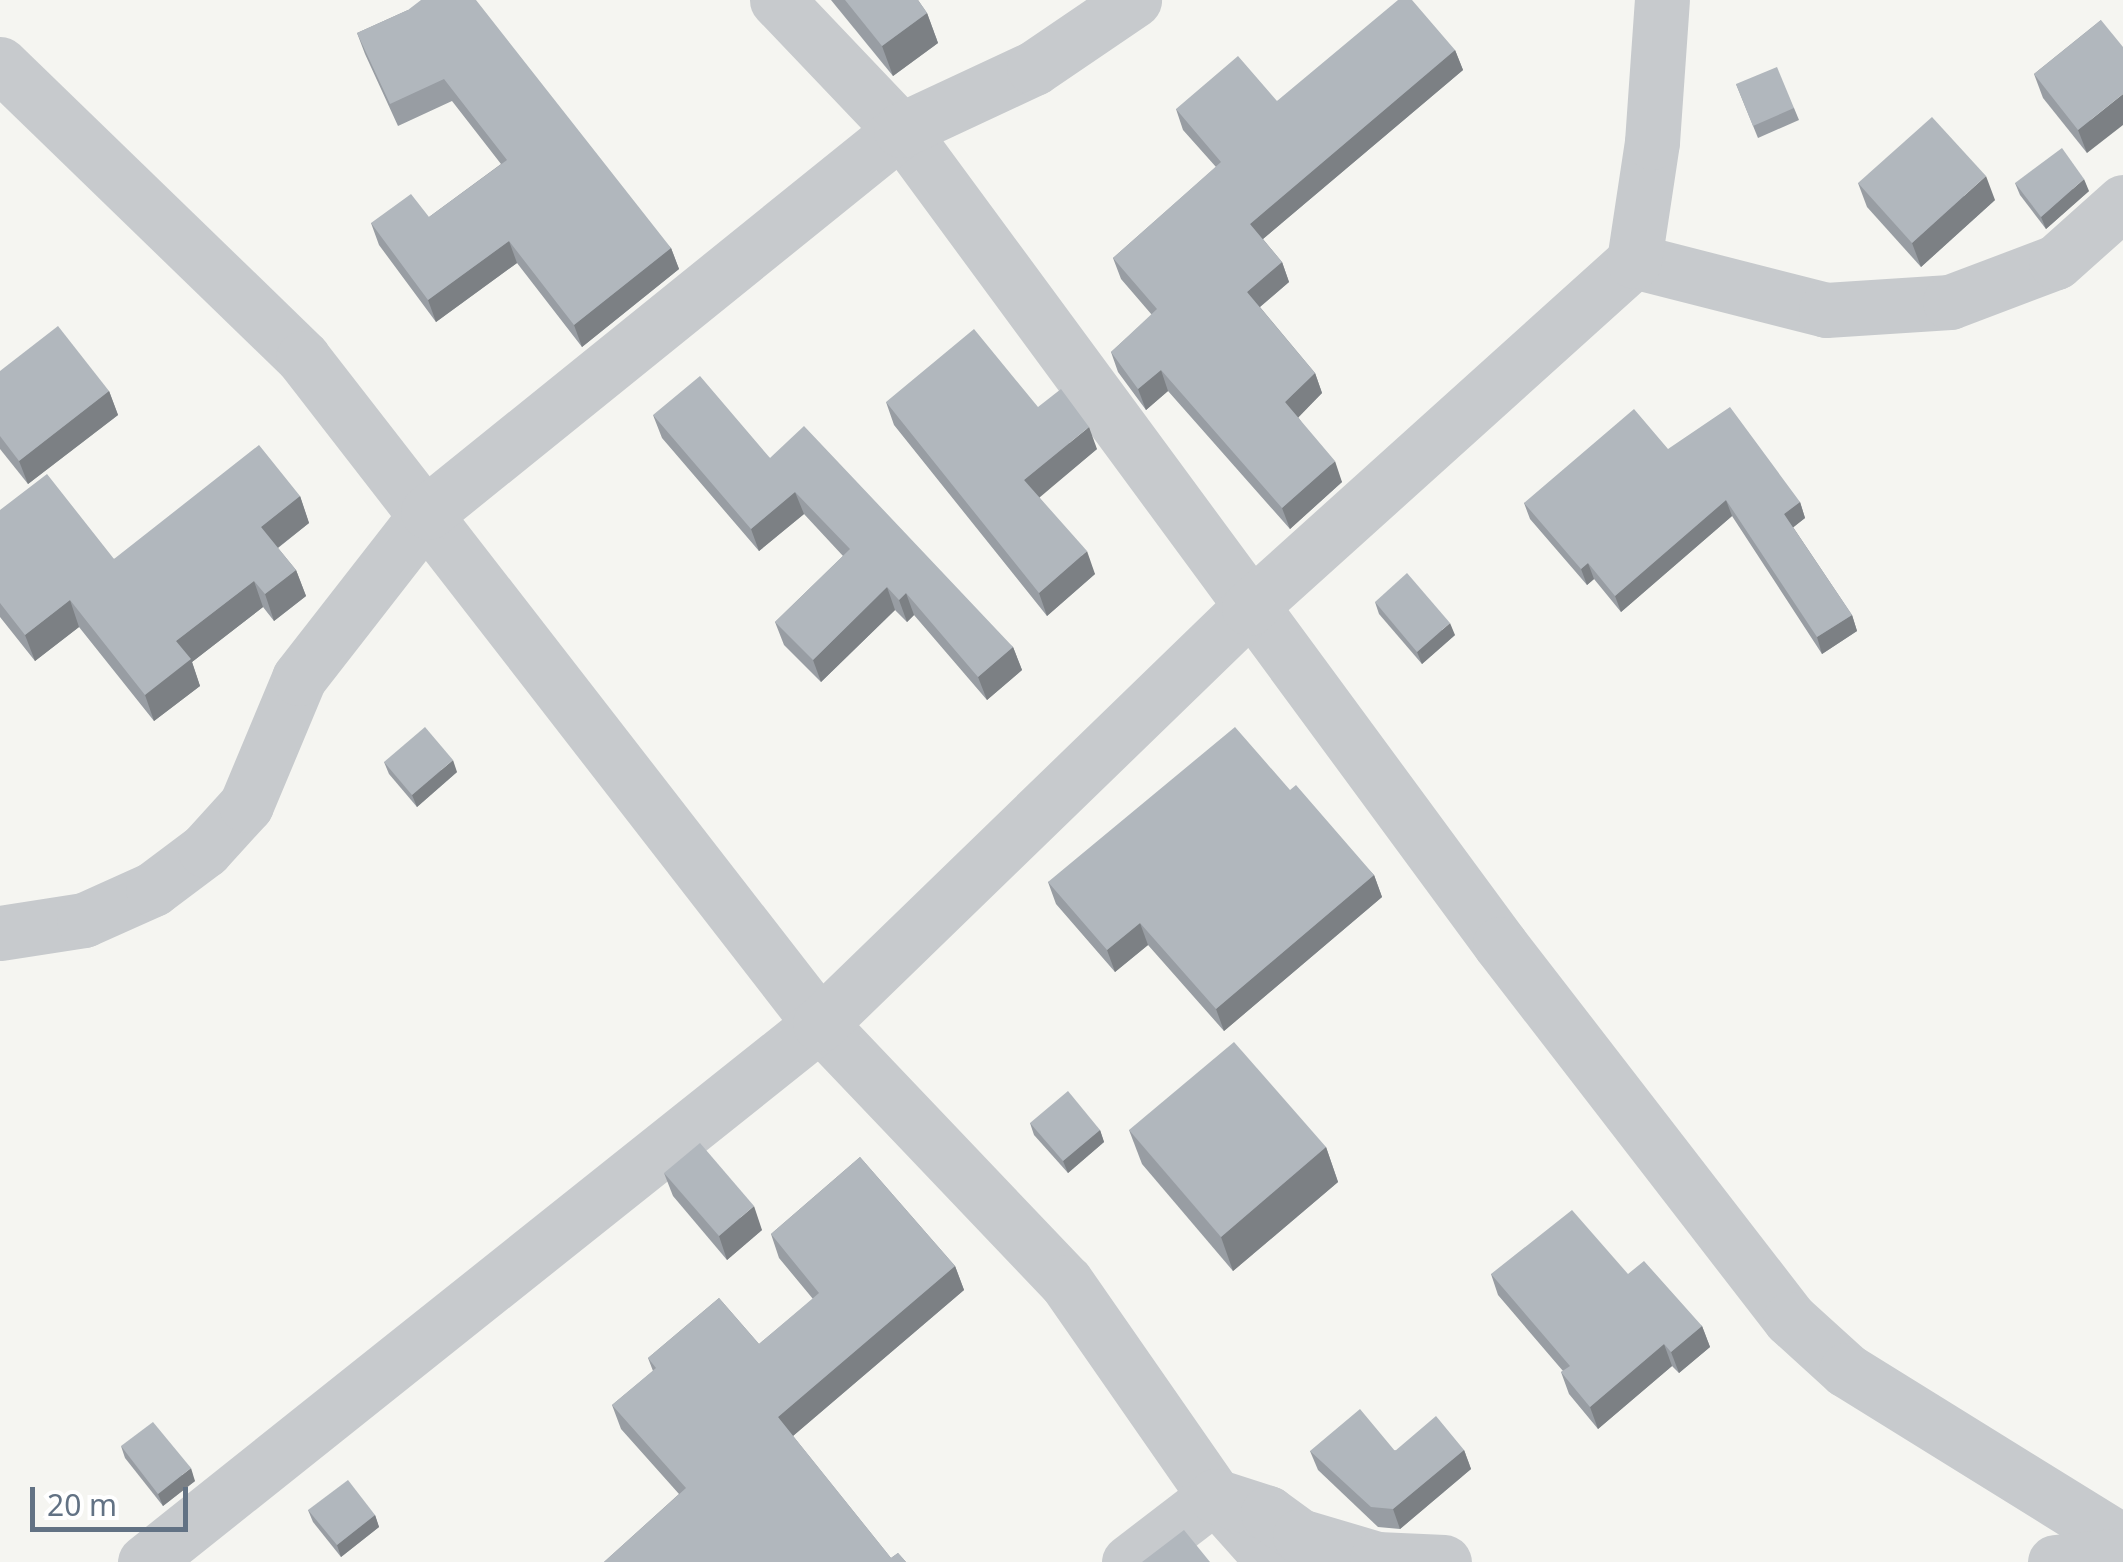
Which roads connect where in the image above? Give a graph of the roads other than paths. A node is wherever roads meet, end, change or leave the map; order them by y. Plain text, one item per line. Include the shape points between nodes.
1 (777, 0) edge
2 (1134, 0) edge
3 (1662, 0) edge
4 (0, 64) edge
5 (900, 130) junction
6 (2123, 202) edge
7 (1634, 261) junction
8 (428, 512) junction
9 (1249, 608) junction
10 (4, 928) edge
11 (820, 1024) junction
12 (1215, 1496) junction
13 (2123, 1542) edge
14 (2123, 1555) edge
15 (144, 1562) edge
16 (1130, 1562) edge
17 (1274, 1562) edge
18 (1444, 1562) edge
19 (2055, 1562) edge

1 - 5 street
2 - 5 street via 1034,68
3 - 7 street via 1652,142
4 - 8 street via 303,358
5 - 8 street
5 - 9 street
6 - 7 street via 2056,262 1950,302 1826,310
7 - 9 street
8 - 10 street via 299,678 246,805 206,850 153,890 84,920
8 - 11 street
9 - 11 street
9 - 13 street via 1500,944 1815,1346
11 - 12 street via 1066,1282
11 - 15 street
12 - 16 street
12 - 17 street
12 - 18 street via 1268,1513 1300,1536 1377,1559
14 - 19 street

